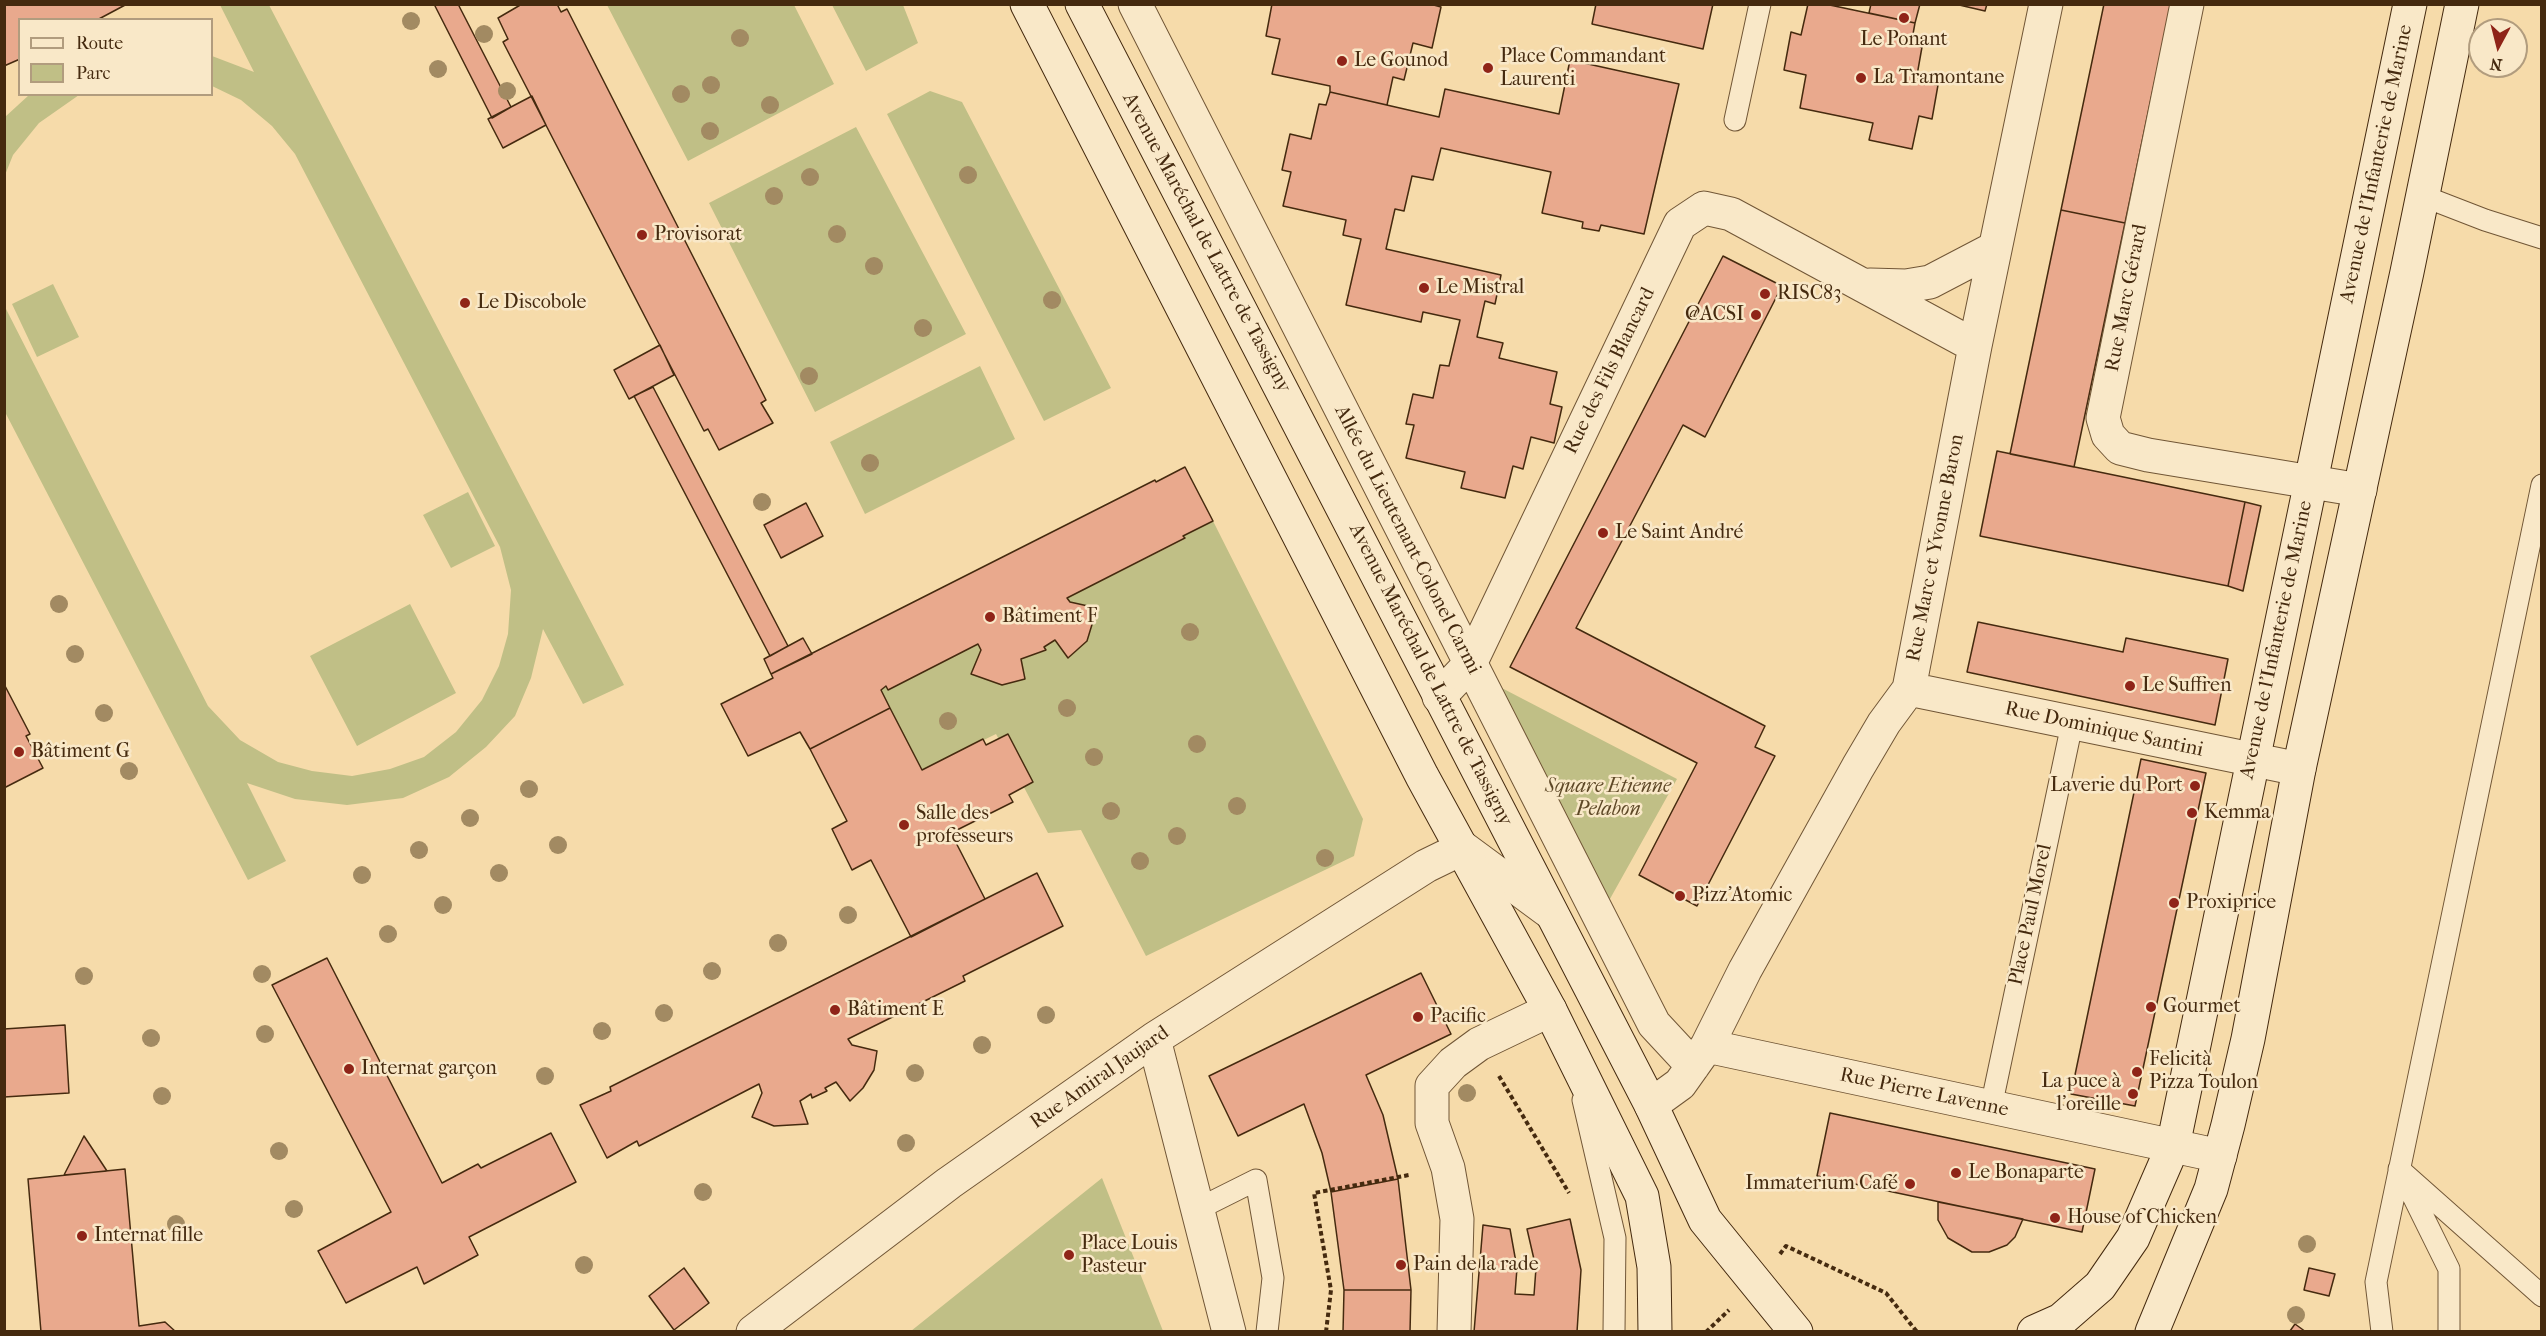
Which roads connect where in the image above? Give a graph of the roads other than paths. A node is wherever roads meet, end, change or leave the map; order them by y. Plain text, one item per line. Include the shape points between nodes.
1 (1027, 4) edge
2 (1082, 4) edge
3 (1135, 4) edge
4 (1760, 4) edge
5 (2046, 4) edge
6 (2187, 4) edge
7 (2410, 4) edge
8 (2462, 4) edge
9 (1735, 120) dead end
10 (2423, 196) junction
11 (2541, 238) edge
12 (1995, 248) junction
13 (1865, 285) junction
14 (1975, 346) junction
15 (2310, 482) junction
16 (2541, 485) edge
17 (2360, 490) junction
18 (1470, 664) junction
19 (1909, 689) junction
20 (1439, 697) junction
21 (2072, 724) junction
22 (2252, 760) junction
23 (2299, 769) junction
24 (1463, 848) junction
25 (1551, 914) junction
26 (1551, 1010) junction
27 (1154, 1039) junction
28 (1572, 1052) junction
29 (1700, 1056) junction
30 (1652, 1105) junction
31 (1991, 1107) junction
32 (2173, 1146) junction
33 (2220, 1156) junction
34 (2400, 1169) junction
35 (1198, 1209) junction
36 (2541, 1296) edge
37 (753, 1332) edge
38 (1229, 1332) edge
39 (1267, 1332) edge
40 (1454, 1332) edge
41 (1614, 1332) edge
42 (1655, 1332) edge
43 (1796, 1332) edge
44 (2034, 1332) edge
45 (2152, 1332) edge
46 (2382, 1332) edge
47 (2449, 1332) edge

1 - 24 street via 1381,696
2 - 20 street, Avenue Maréchal de Lattre de Tassigny
3 - 18 street, Allée du Lieutenant-Colonel Carmi
4 - 9 lane
5 - 12 street, Rue Marc et Yvonne Baron
6 - 15 street, Rue Marc Gérard via 2103,418 2108,435 2120,448
7 - 15 street, Avenue de l'Infanterie de Marine
8 - 10 street
10 - 11 lane
10 - 17 street
12 - 13 street, Rue des Fils Blancard via 1930,282
12 - 14 street, Rue Marc et Yvonne Baron
13 - 14 street, Rue des Fils Blancard
13 - 18 street, Rue des Fils Blancard via 1731,213 1704,208 1680,224
14 - 19 street, Rue Marc et Yvonne Baron
15 - 17 street
15 - 22 street, Avenue de l'Infanterie de Marine
16 - 34 lane
17 - 23 street
18 - 20 street, Rue des Fils Blancard
18 - 29 street, Allée du Lieutenant-Colonel Carmi via 1654,1024
19 - 21 street, Rue Dominique Santini
19 - 29 street, Rue Marc et Yvonne Baron via 1858,767
20 - 25 street, Avenue Maréchal de Lattre de Tassigny
21 - 22 street, Rue Dominique Santini
21 - 31 lane, Place Paul Morel
22 - 23 street, Rue Dominique Santini
22 - 32 street, Avenue de l'Infanterie de Marine
23 - 33 street via 2248,1039
24 - 25 street
24 - 26 street
24 - 27 street, Rue Amiral Jaujard via 1426,866
25 - 30 street, Avenue Maréchal de Lattre de Tassigny
26 - 28 street
26 - 40 street via 1479,1044 1453,1063 1432,1086 1432,1124 1448,1168 1457,1219
27 - 35 street
27 - 37 street, Rue Amiral Jaujard via 949,1183
28 - 41 lane via 1615,1238
28 - 42 street via 1642,1196 1654,1267
29 - 30 street via 1680,1084
29 - 31 street, Rue Pierre Lavenne
30 - 43 street, Avenue Maréchal de Lattre de Tassigny via 1705,1220
31 - 32 street, Rue Pierre Lavenne
32 - 33 street, Rue Pierre Lavenne
32 - 44 street, Avenue de l'Infanterie de Marine via 2133,1238 2100,1286 2061,1320
33 - 45 street via 2196,1228
34 - 36 lane
34 - 46 lane via 2376,1282
34 - 47 lane via 2449,1269
35 - 38 street
35 - 39 lane via 1256,1180 1273,1278

